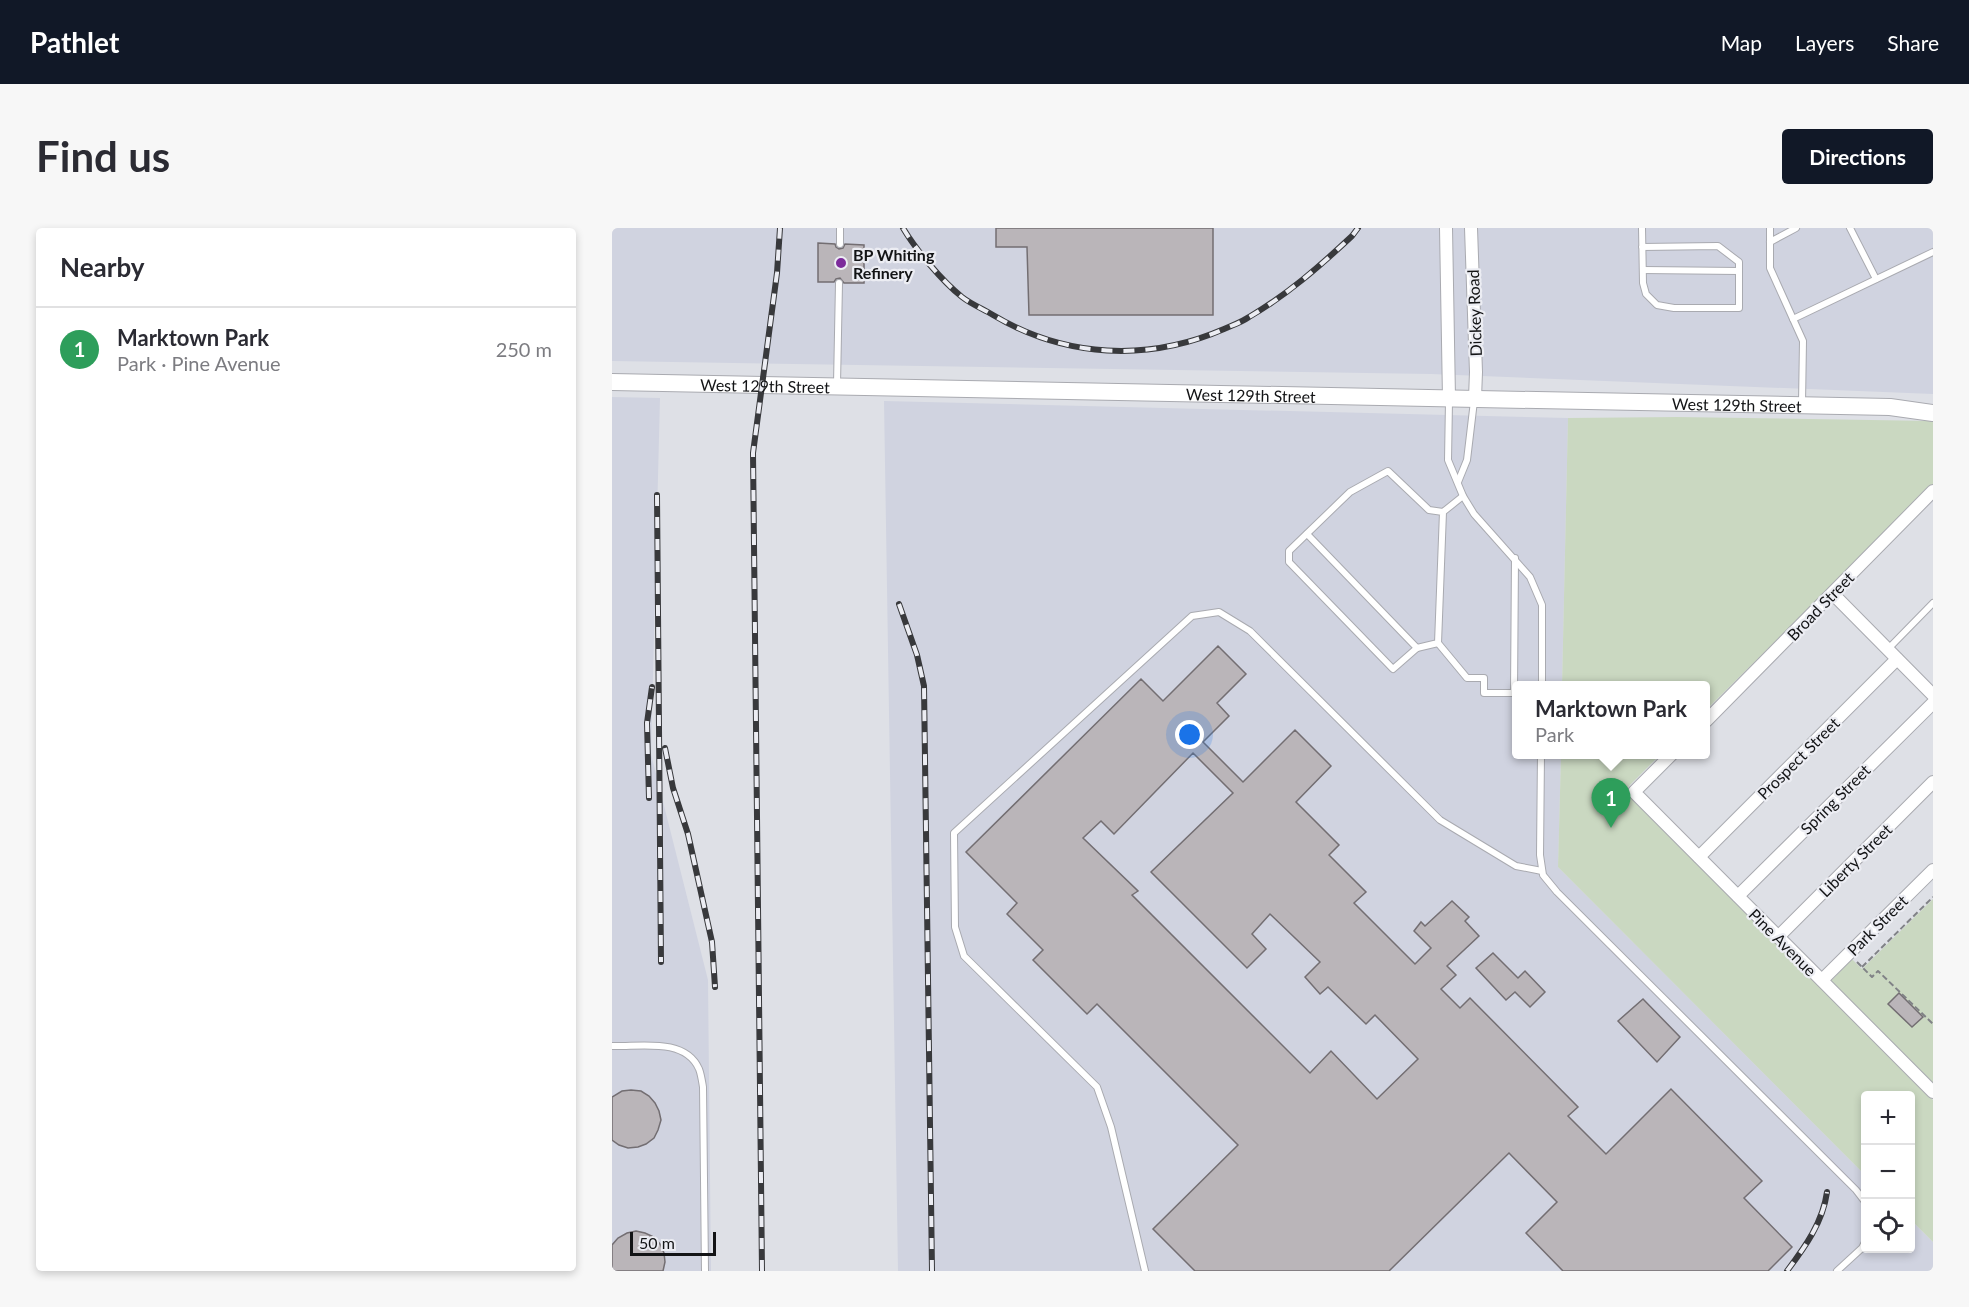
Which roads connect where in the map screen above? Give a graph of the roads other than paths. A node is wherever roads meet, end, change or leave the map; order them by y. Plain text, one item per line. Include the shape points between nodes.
1 (840, 228) edge
2 (1446, 228) edge
3 (1471, 228) edge
4 (1641, 228) edge
5 (1770, 228) edge
6 (1796, 228) edge
7 (1850, 228) edge
8 (1770, 242) junction
9 (840, 244) dead end
10 (1642, 247) junction
11 (1933, 252) edge
12 (1643, 270) junction
13 (1739, 271) junction
14 (1876, 279) junction
15 (839, 283) dead end
16 (1793, 319) junction
17 (612, 382) edge
18 (837, 385) junction
19 (1449, 398) junction
20 (1475, 398) junction
21 (1933, 401) edge
22 (1802, 405) junction
23 (1890, 407) junction
24 (1933, 413) edge
25 (1458, 482) junction
26 (1933, 491) edge
27 (1463, 496) junction
28 (1443, 512) junction
29 (1307, 534) junction
30 (1515, 558) junction
31 (1833, 594) junction
32 (1933, 603) edge
33 (1438, 643) junction
34 (1417, 648) junction
35 (1888, 649) junction
36 (1897, 659) junction
37 (1514, 681) edge
38 (1542, 681) edge
39 (1512, 693) edge
40 (1933, 695) edge
41 (1933, 702) edge
42 (1710, 717) edge
43 (1541, 759) edge
44 (1667, 759) edge
45 (1933, 782) edge
46 (1699, 857) junction
47 (1933, 870) edge
48 (1542, 871) junction
49 (1738, 896) junction
50 (1778, 937) junction
51 (1822, 980) junction
52 (612, 1046) edge
53 (1933, 1092) edge
54 (1863, 1199) edge
55 (1861, 1249) edge
56 (705, 1271) edge
57 (1145, 1271) edge
58 (1837, 1271) edge

1 - 9 lane
2 - 19 street, Dickey Road
3 - 20 street, Dickey Road
4 - 10 lane
5 - 8 lane
6 - 8 lane
7 - 14 lane
8 - 16 lane via 1770,268
10 - 12 lane
10 - 13 lane via 1718,246 1739,262
11 - 14 lane
12 - 13 lane
12 - 13 lane via 1646,294 1657,305 1674,308 1739,308
14 - 16 lane
15 - 18 lane
16 - 22 lane via 1803,341
17 - 18 main road, West 129th Street
18 - 19 main road, West 129th Street
19 - 20 main road, West 129th Street
19 - 25 lane via 1448,460
20 - 22 main road, West 129th Street
20 - 25 lane via 1467,459
21 - 23 main road, West 129th Street
22 - 23 main road, West 129th Street
23 - 24 main road, West 129th Street
25 - 27 lane
26 - 31 street, Broad Street
27 - 28 lane
27 - 30 lane via 1474,514
28 - 29 lane via 1429,510 1388,471 1350,492
28 - 33 lane
29 - 34 lane
29 - 34 lane via 1289,551 1289,562 1393,669
30 - 37 lane
30 - 38 lane via 1530,577 1542,605
31 - 35 street
31 - 42 street, Broad Street
32 - 35 lane
33 - 34 lane
33 - 39 lane via 1467,678 1484,678 1484,693
35 - 36 street
36 - 40 street
36 - 46 street, Prospect Street
41 - 49 street, Spring Street
43 - 48 lane
44 - 46 street, Pine Avenue via 1634,792
45 - 50 street, Liberty Street
46 - 49 street, Pine Avenue
47 - 51 street, Park Street
48 - 54 lane via 1557,892
48 - 57 lane via 1516,866 1440,820 1250,631 1219,612 1192,616 954,833 955,927 964,956 1097,1086 1111,1127
49 - 50 street, Pine Avenue
50 - 51 street, Pine Avenue
51 - 53 street, Pine Avenue
52 - 56 lane via 669,1047 682,1051 699,1068 703,1087
55 - 58 lane

